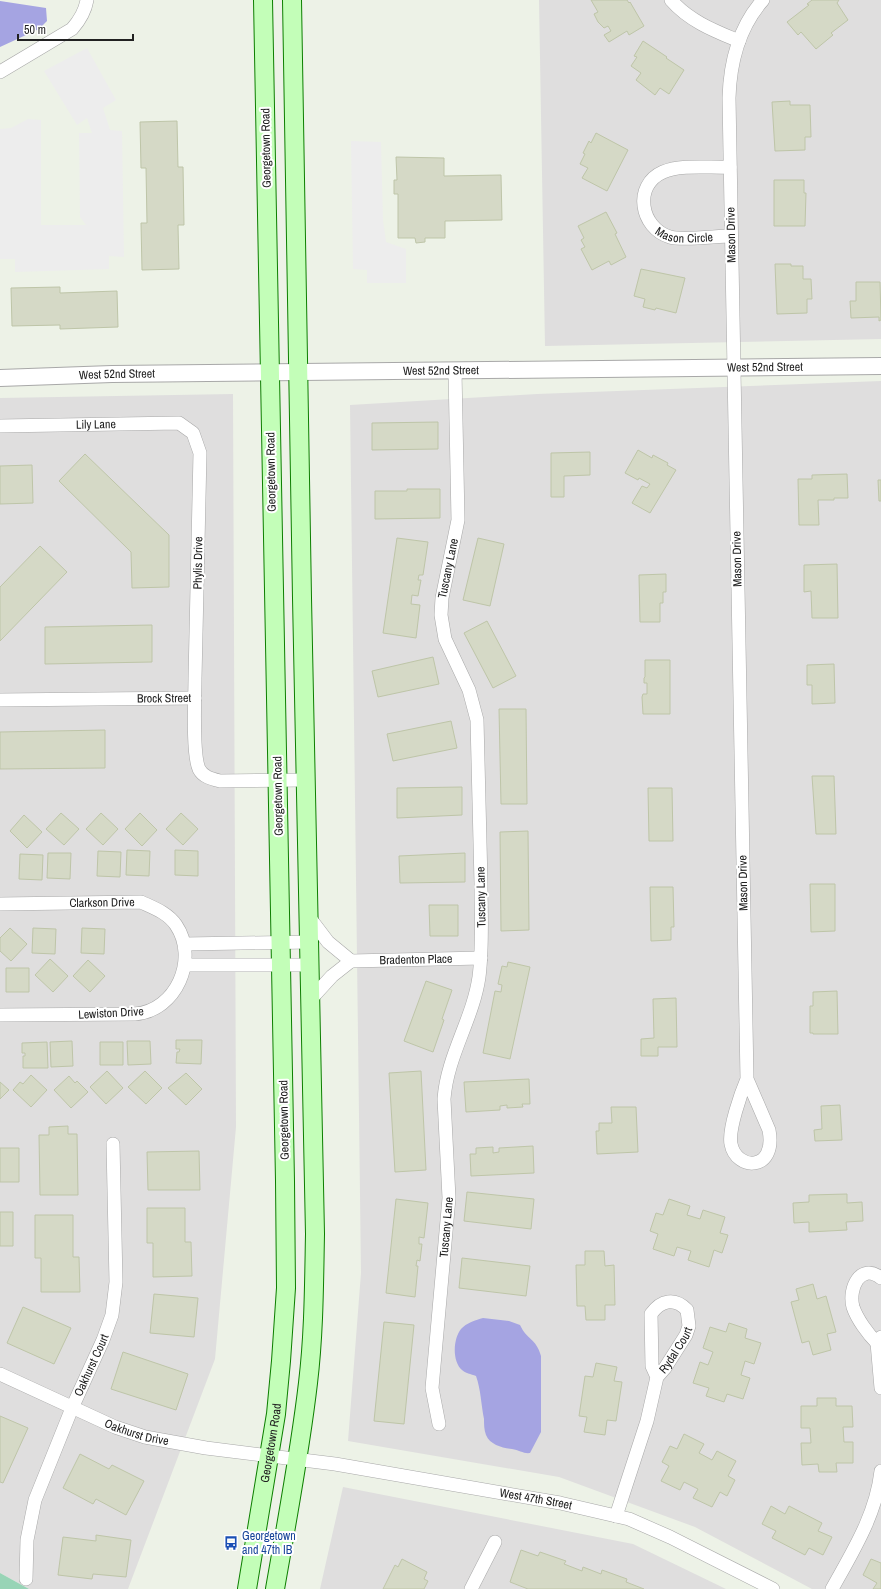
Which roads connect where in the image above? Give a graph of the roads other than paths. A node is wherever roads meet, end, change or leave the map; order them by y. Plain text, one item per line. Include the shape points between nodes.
1 (87, 0) edge
2 (263, 0) edge
3 (292, 0) edge
4 (672, 0) edge
5 (763, 0) edge
6 (739, 41) junction
7 (0, 72) edge
8 (730, 167) junction
9 (731, 236) junction
10 (881, 366) edge
11 (734, 368) junction
12 (455, 371) junction
13 (270, 372) junction
14 (298, 372) junction
15 (0, 378) edge
16 (0, 426) edge
17 (190, 430) joint
18 (195, 698) junction
19 (0, 700) edge
20 (277, 780) junction
21 (306, 780) junction
22 (0, 904) edge
23 (309, 917) junction
24 (280, 942) junction
25 (309, 942) junction
26 (185, 954) junction
27 (481, 958) junction
28 (350, 961) junction
29 (280, 965) junction
30 (310, 965) junction
31 (310, 1000) junction
32 (0, 1016) edge
33 (746, 1078) junction
34 (113, 1144) dead end
35 (881, 1278) edge
36 (879, 1340) edge
37 (0, 1374) edge
38 (657, 1377) junction
39 (881, 1388) edge
40 (72, 1408) junction
41 (439, 1424) dead end
42 (283, 1457) junction
43 (881, 1471) edge
44 (616, 1516) junction
45 (495, 1542) dead end
46 (26, 1579) dead end
47 (247, 1589) edge
48 (275, 1589) edge
49 (471, 1589) edge
50 (773, 1589) edge
51 (832, 1589) edge

1 - 7 street via 85,12 72,29
2 - 13 main road, Georgetown Road
3 - 14 main road, Georgetown Road
4 - 6 street via 691,18
5 - 6 street, Mason Drive via 751,16
6 - 8 street, Mason Drive via 730,79
8 - 9 street, Mason Drive
8 - 9 street, Mason Circle via 678,168 664,171 652,179 648,186 644,208 648,222 659,232 672,238
9 - 11 street, Mason Drive
10 - 11 street, West 52nd Street
11 - 12 street, West 52nd Street
11 - 33 street, Mason Drive
12 - 14 street, West 52nd Street
12 - 27 street, Tuscany Lane via 458,520 442,598 441,615 445,639 469,690 477,720
13 - 14 street, West 52nd Street
13 - 15 street, West 52nd Street
13 - 20 main road, Georgetown Road
14 - 21 main road, Georgetown Road
16 - 17 street, Lily Lane via 179,423
17 - 18 street, Phylis Drive via 200,453
18 - 19 street, Brock Street
18 - 20 street, Brock Street via 196,754 202,774 220,780
20 - 21 street, Brock Street
20 - 24 main road, Georgetown Road
21 - 23 main road, Georgetown Road
22 - 26 street, Clarkson Drive via 141,902 160,910 172,921 181,934
23 - 25 main road, Georgetown Road
23 - 28 street via 328,942
24 - 25 street
24 - 26 street
24 - 29 main road, Georgetown Road
25 - 30 main road, Georgetown Road
26 - 29 street
26 - 32 street, Lewiston Drive via 179,983 169,998 157,1008 142,1013
27 - 28 street, Bradenton Place
27 - 41 street, Tuscany Lane via 476,995 445,1086 450,1198 432,1388
28 - 31 street
29 - 30 street
29 - 42 main road, Georgetown Road via 286,1288 277,1406
30 - 31 main road, Georgetown Road
31 - 42 main road, Georgetown Road via 315,1234 313,1322 307,1394
33 - 33 street, Mason Drive via 735,1113 730,1144 735,1155 741,1160 755,1163 767,1156 771,1139
34 - 40 street, Oakhurst Court via 116,1275 114,1301 108,1328
35 - 36 street via 874,1273 861,1275 856,1280 852,1294 853,1308 868,1334
36 - 39 street
37 - 40 street, Oakhurst Drive
38 - 38 street, Rydal Court via 686,1335 689,1326 687,1310 677,1302 665,1302 651,1314 652,1366
38 - 44 street, Rydal Court via 647,1421
40 - 42 street, Oakhurst Drive via 145,1437 206,1448
40 - 46 street, Oakhurst Court via 33,1506 27,1540
42 - 44 street, West 47th Street via 560,1503
42 - 47 main road, Georgetown Road
42 - 48 main road, Georgetown Road
43 - 51 street via 868,1521
44 - 50 street, West 47th Street via 670,1537
45 - 49 street

